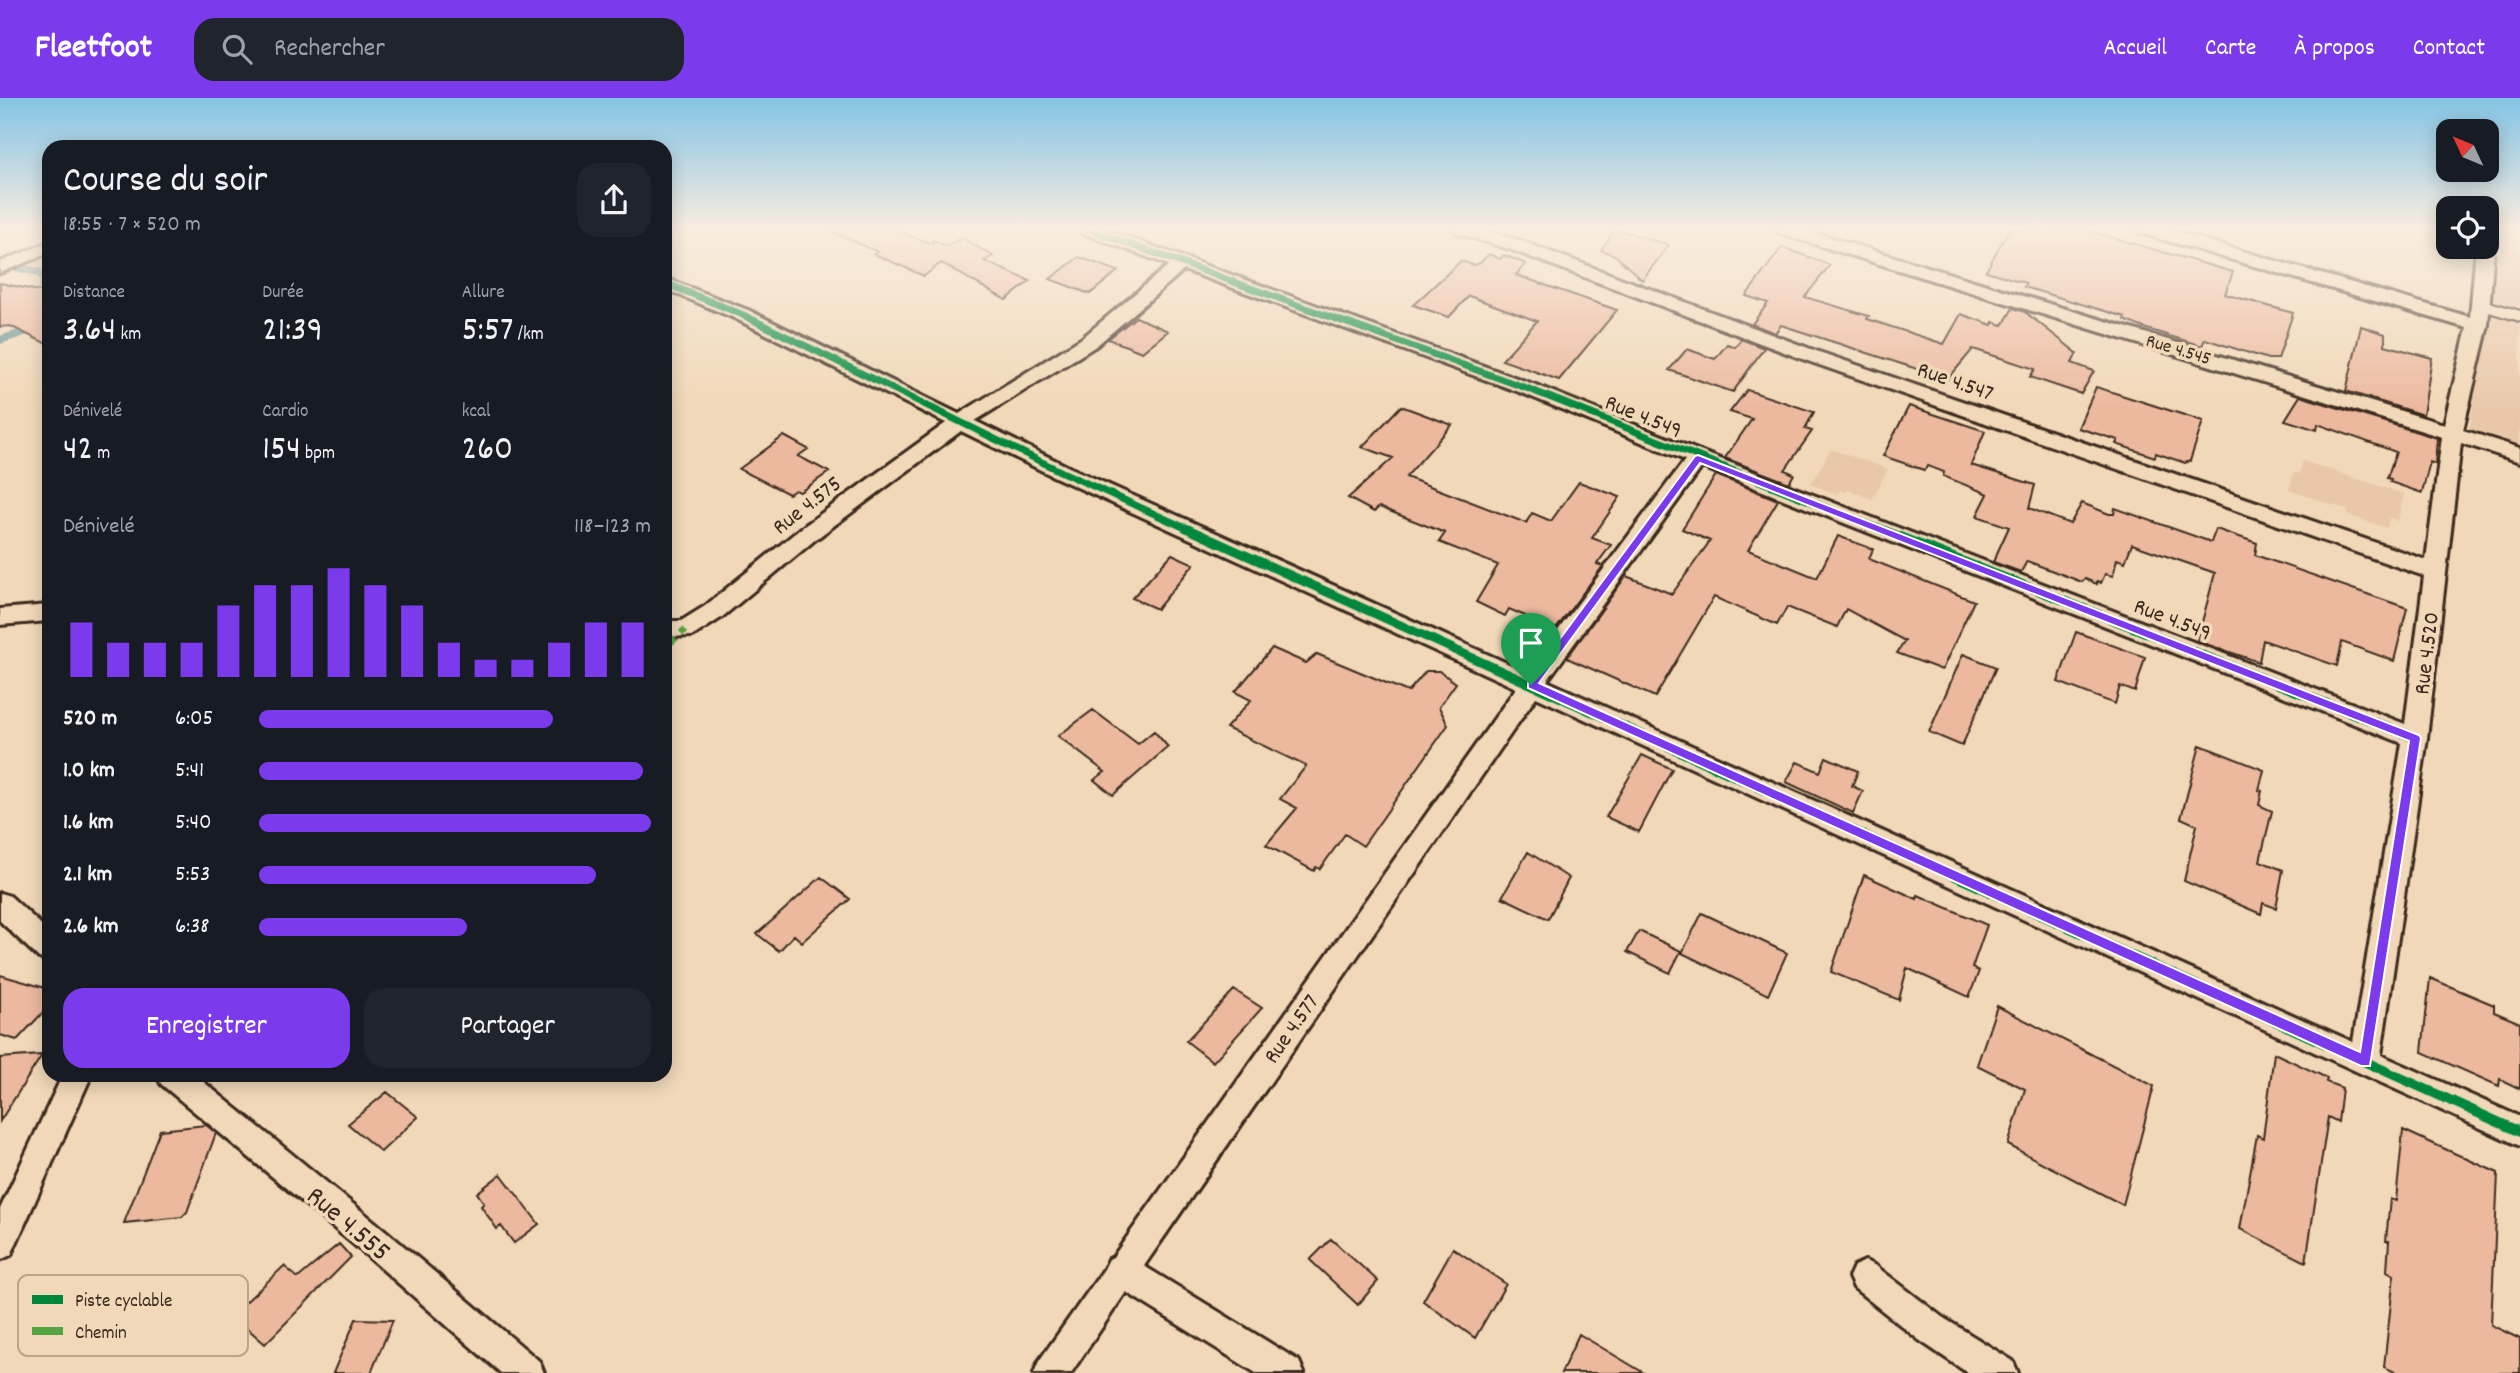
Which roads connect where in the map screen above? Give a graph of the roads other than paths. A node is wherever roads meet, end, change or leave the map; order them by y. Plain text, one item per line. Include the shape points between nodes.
1 (678, 288) edge
2 (1153, 288) edge
3 (1250, 288) edge
4 (1630, 288) edge
5 (1981, 288) edge
6 (2352, 288) edge
7 (2483, 288) edge
8 (2482, 305) junction
9 (2520, 316) edge
10 (2479, 325) junction
11 (960, 422) junction
12 (2452, 433) junction
13 (2520, 455) edge
14 (1698, 458) junction
15 (2434, 571) junction
16 (42, 614) edge
17 (0, 617) edge
18 (675, 629) edge
19 (1531, 685) junction
20 (2415, 738) junction
21 (0, 904) edge
22 (42, 943) edge
23 (2365, 1061) junction
24 (74, 1082) edge
25 (181, 1082) edge
26 (2520, 1132) edge
27 (0, 1244) edge
28 (1120, 1270) junction
29 (1865, 1277) dead end
30 (527, 1373) edge
31 (1051, 1373) edge
32 (1287, 1373) edge
33 (2001, 1373) edge

1 - 11 street via 741,314
2 - 11 street, Rue 4.575 via 1089,342
3 - 14 street, Rue 4.549 via 1528,389
4 - 15 street, Rue 4.547
5 - 12 street, Rue 4.545
6 - 10 street
7 - 8 street, Rue 4.520
8 - 9 lane
8 - 10 street, Rue 4.520
10 - 12 street, Rue 4.520
11 - 18 street, Rue 4.575 via 808,534 713,612
11 - 19 street
12 - 13 street, Rue 4.545
12 - 15 street, Rue 4.520
14 - 19 street, Rue 4.577
14 - 20 street, Rue 4.549
15 - 20 street, Rue 4.520
16 - 17 street
19 - 23 street
19 - 28 street, Rue 4.577
20 - 23 street, Rue 4.520
21 - 22 street
23 - 26 street
24 - 27 street
25 - 30 street, Rue 4.555
28 - 31 street, Rue 4.577
28 - 32 street
29 - 33 street via 1946,1341

